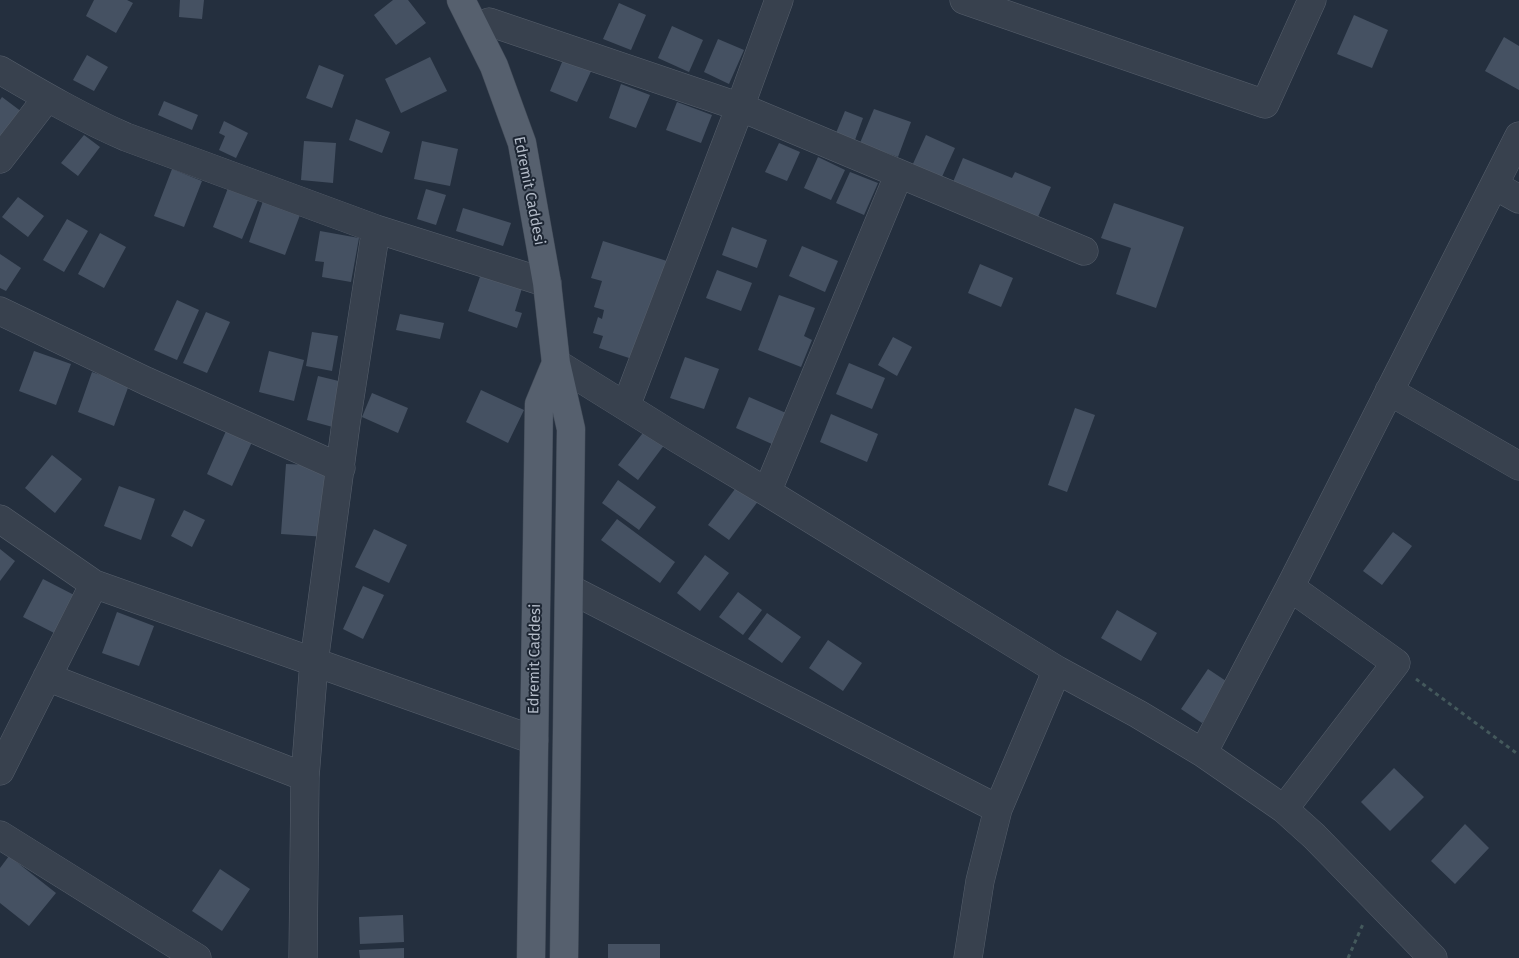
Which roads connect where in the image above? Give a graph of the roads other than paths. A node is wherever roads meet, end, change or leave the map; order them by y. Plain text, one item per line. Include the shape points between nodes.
1 (461, 0) edge
2 (779, 0) edge
3 (964, 0) edge
4 (1312, 0) edge
5 (489, 11) edge
6 (494, 66) junction
7 (0, 70) edge
8 (48, 98) junction
9 (740, 108) junction
10 (1519, 136) edge
11 (0, 159) edge
12 (900, 174) junction
13 (1494, 185) junction
14 (1519, 199) edge
15 (376, 229) junction
16 (1084, 251) dead end
17 (547, 283) junction
18 (0, 311) edge
19 (556, 363) junction
20 (1389, 391) junction
21 (626, 406) junction
22 (1519, 466) edge
23 (341, 468) junction
24 (767, 492) junction
25 (0, 519) edge
26 (94, 584) junction
27 (1290, 587) junction
28 (570, 589) junction
29 (314, 662) junction
30 (1057, 670) junction
31 (47, 677) junction
32 (534, 740) junction
33 (1203, 754) junction
34 (0, 771) edge
35 (305, 777) junction
36 (998, 809) junction
37 (1284, 809) junction
38 (0, 835) edge
39 (197, 958) edge
40 (303, 958) edge
41 (531, 958) edge
42 (564, 958) edge
43 (968, 958) edge
44 (1433, 958) edge

1 - 6 main road, Edremit Caddesi
2 - 9 street
3 - 4 street via 1265,104
5 - 6 street
5 - 9 street
6 - 17 main road, Edremit Caddesi via 522,143
7 - 8 street
8 - 11 street
8 - 15 street via 126,138
9 - 12 street
9 - 21 street
10 - 13 street
12 - 16 street
12 - 24 street
13 - 14 street
13 - 20 street
15 - 17 street
15 - 23 street
17 - 19 main road, Edremit Caddesi
18 - 23 street via 146,381
19 - 21 street
19 - 28 main road, Edremit Caddesi via 572,429
19 - 32 main road, Edremit Caddesi via 539,404
20 - 22 street
20 - 27 street
21 - 24 street
23 - 29 street
24 - 30 street
25 - 26 street
26 - 29 street
26 - 31 street
27 - 33 street
27 - 37 street via 1396,663
28 - 36 street
28 - 42 main road, Edremit Caddesi
29 - 32 street
29 - 35 street
30 - 33 street
30 - 36 street
31 - 34 street
31 - 35 street
32 - 41 main road, Edremit Caddesi
33 - 37 street
35 - 40 street
36 - 43 street via 980,881
37 - 44 street
38 - 39 street

